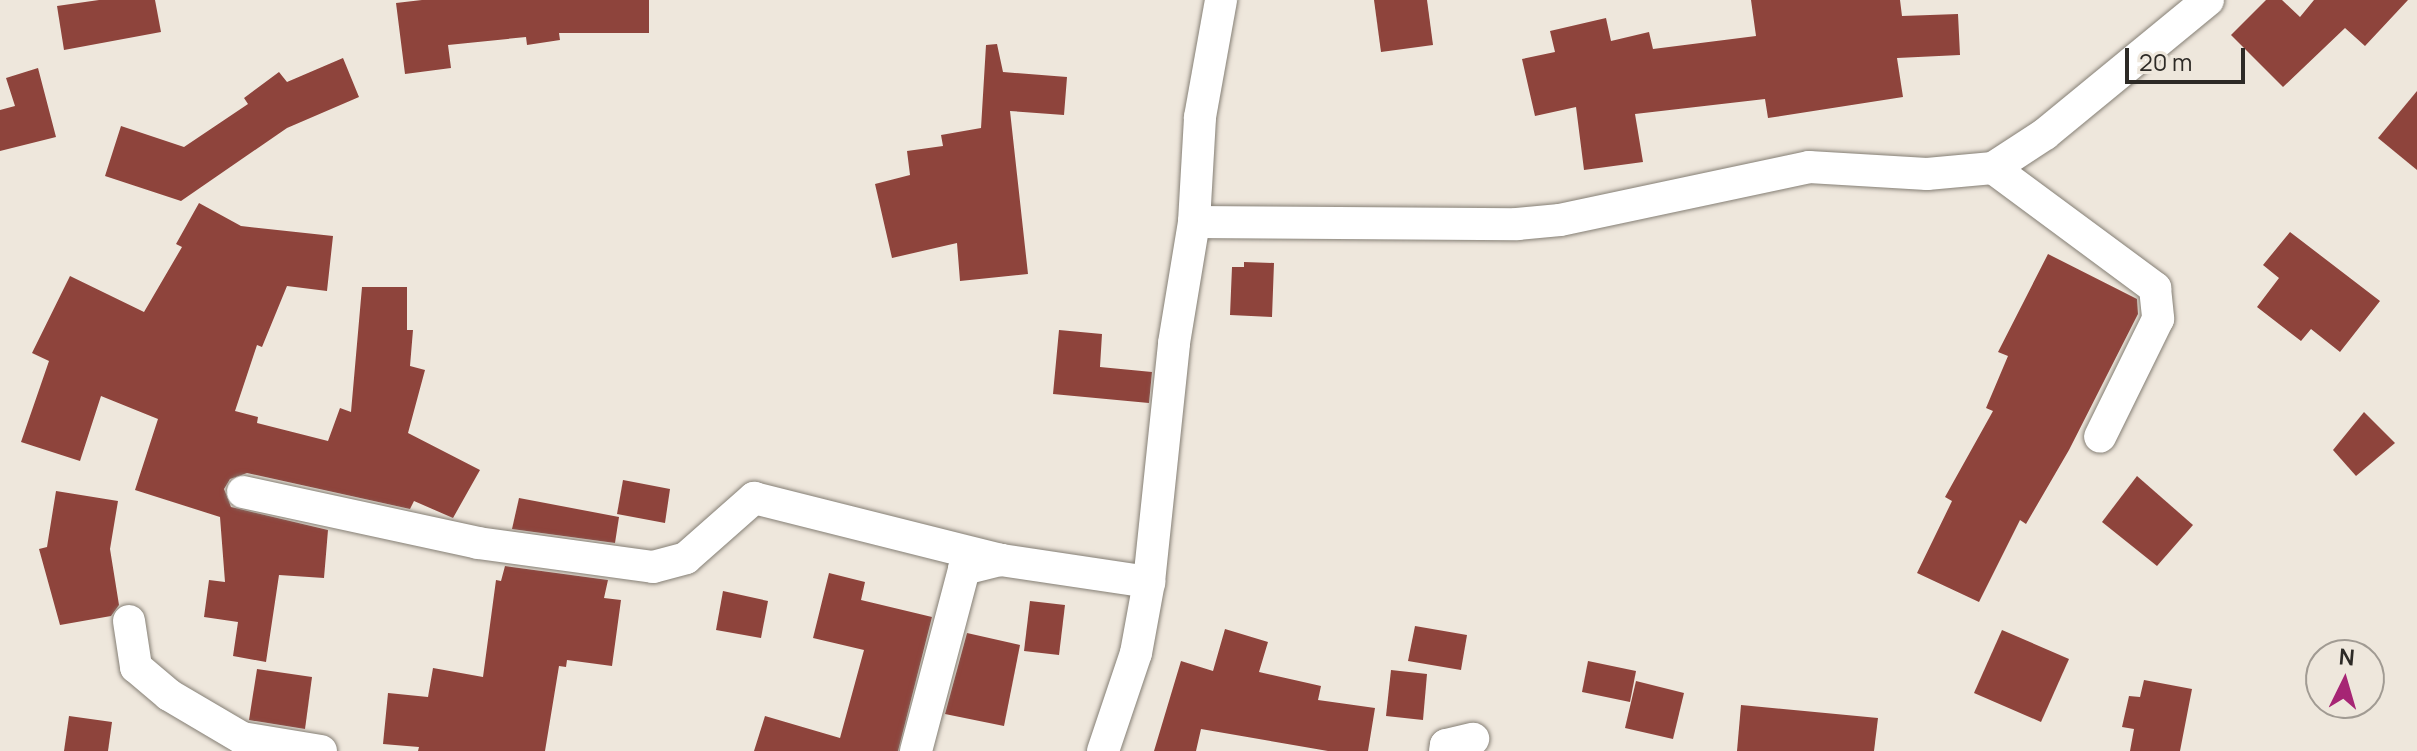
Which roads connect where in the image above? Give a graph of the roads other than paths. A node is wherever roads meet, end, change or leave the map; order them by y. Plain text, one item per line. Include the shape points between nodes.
1 (1221, 0) edge
2 (2208, 0) edge
3 (1993, 168) junction
4 (1194, 222) junction
5 (2100, 437) dead end
6 (243, 492) dead end
7 (1001, 560) junction
8 (1149, 582) junction
9 (129, 621) dead end
10 (321, 751) edge
11 (916, 751) edge
12 (1103, 751) edge

1 - 4 street via 1200,117
2 - 3 street via 2034,142
3 - 4 street via 1927,174 1809,167 1560,220 1517,224
3 - 5 street via 2155,288 2158,319
4 - 8 street via 1174,343
6 - 7 street via 478,543 653,567 686,558 754,498
7 - 8 street
7 - 11 street via 964,569
8 - 12 street via 1136,653
9 - 10 street via 136,667 169,695 242,738

